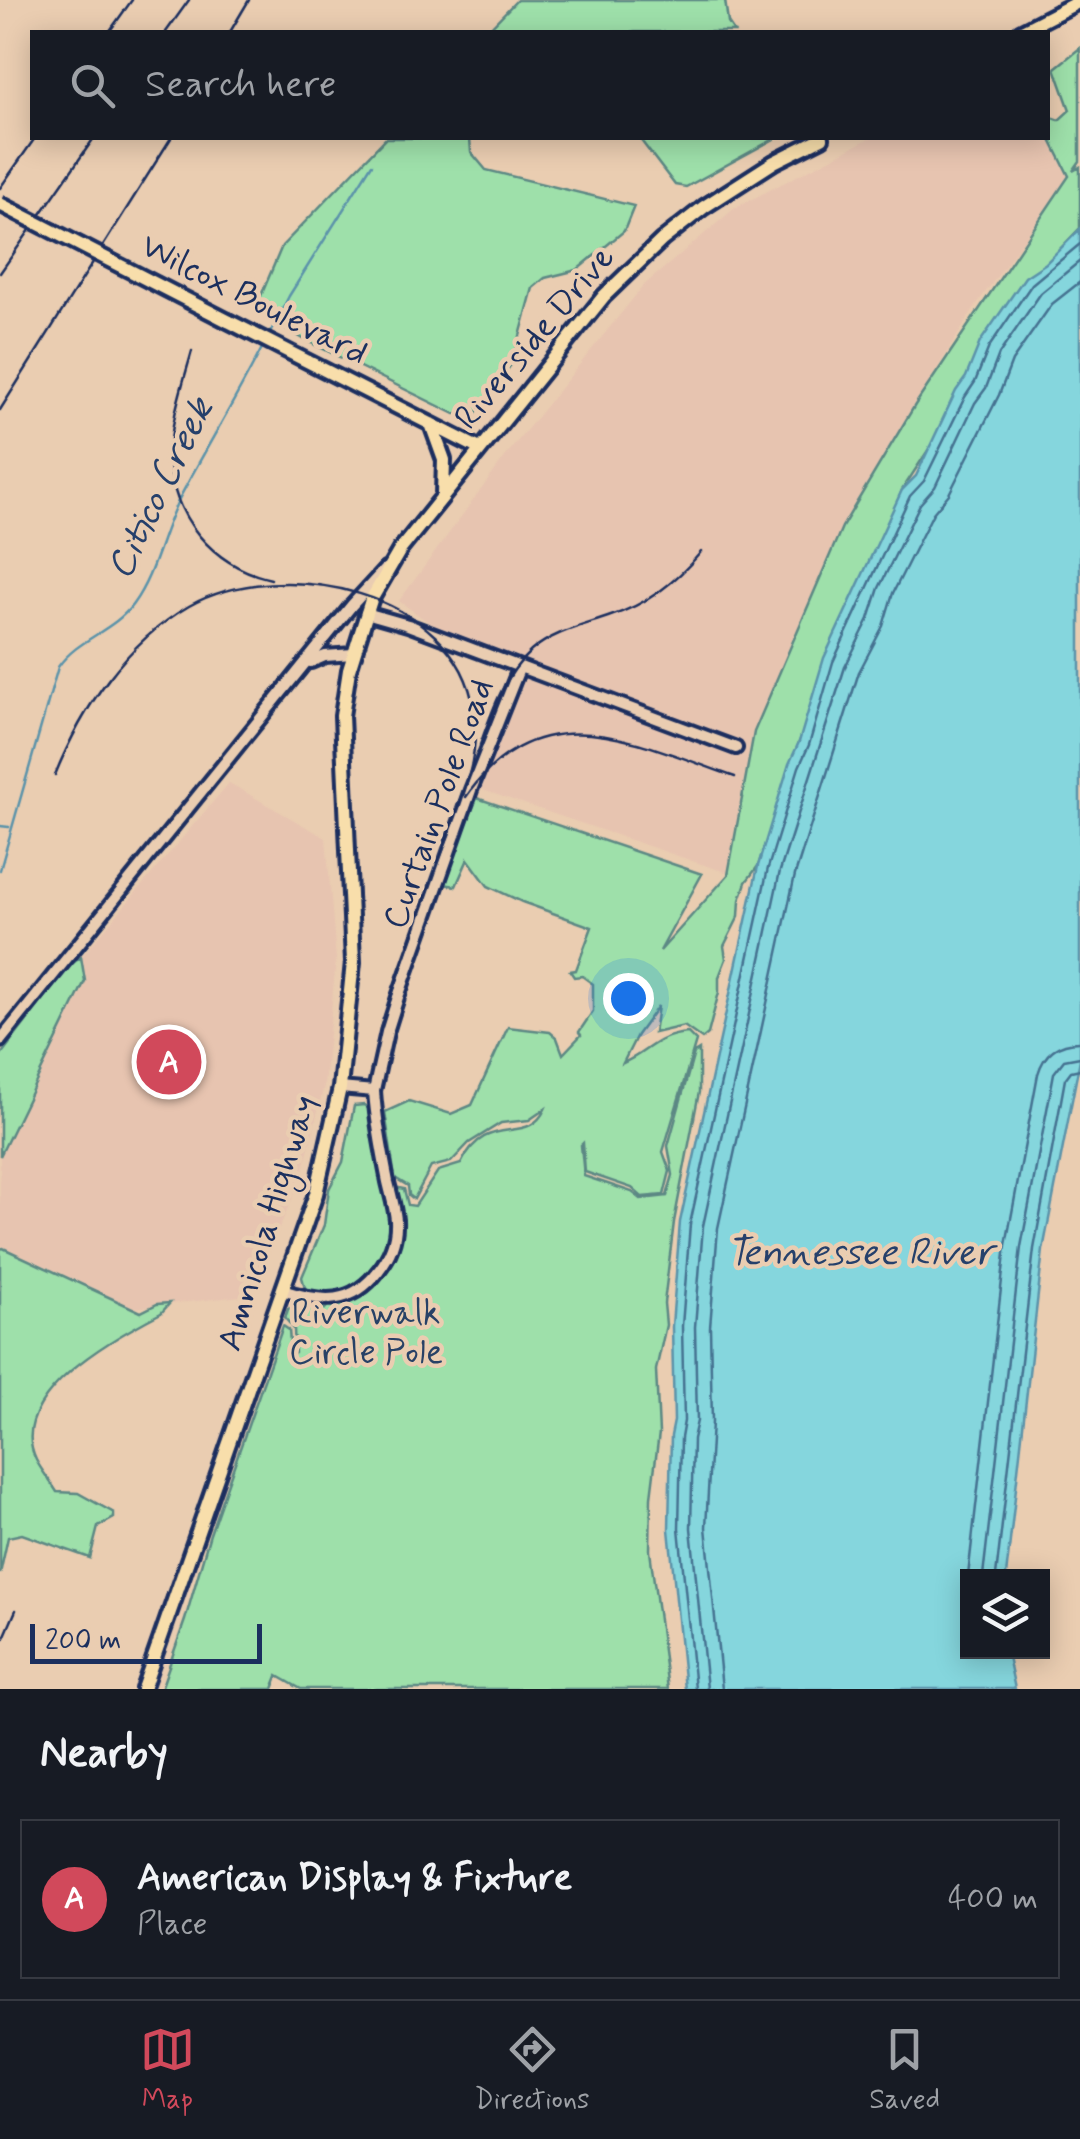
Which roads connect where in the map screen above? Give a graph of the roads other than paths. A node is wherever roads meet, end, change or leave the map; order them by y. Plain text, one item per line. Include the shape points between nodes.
1 (1080, 1) edge
2 (1024, 30) edge
3 (818, 140) edge
4 (0, 204) edge
5 (430, 424) junction
6 (480, 449) junction
7 (443, 496) junction
8 (393, 560) junction
9 (366, 613) junction
10 (358, 638) joint
11 (353, 654) junction
12 (305, 665) junction
13 (519, 669) junction
14 (736, 748) dead end
15 (0, 1041) edge
16 (340, 1088) junction
17 (374, 1090) junction
18 (282, 1290) junction
19 (143, 1689) edge

1 - 2 main road
3 - 6 main road, Riverside Drive via 727,191 642,258 569,336
4 - 5 main road, Wilcox Boulevard, bridge
5 - 6 main road, Wilcox Boulevard
5 - 7 main road via 444,460
6 - 7 main road, Riverside Drive
7 - 8 main road, Riverside Drive
8 - 9 main road, Riverside Drive
8 - 12 street
9 - 10 main road, Riverside Drive
9 - 13 street
10 - 11 main road, Amnicola Highway
11 - 12 street
11 - 16 main road, Amnicola Highway via 342,732 353,962
12 - 15 street
13 - 14 street, Curtain Pole Road
13 - 17 street, Curtain Pole Road via 398,997
16 - 17 street
16 - 18 main road, Amnicola Highway via 316,1194
17 - 18 street, Curtain Pole Road via 396,1222 391,1254 370,1282 348,1296 308,1298
18 - 19 main road, Amnicola Highway

